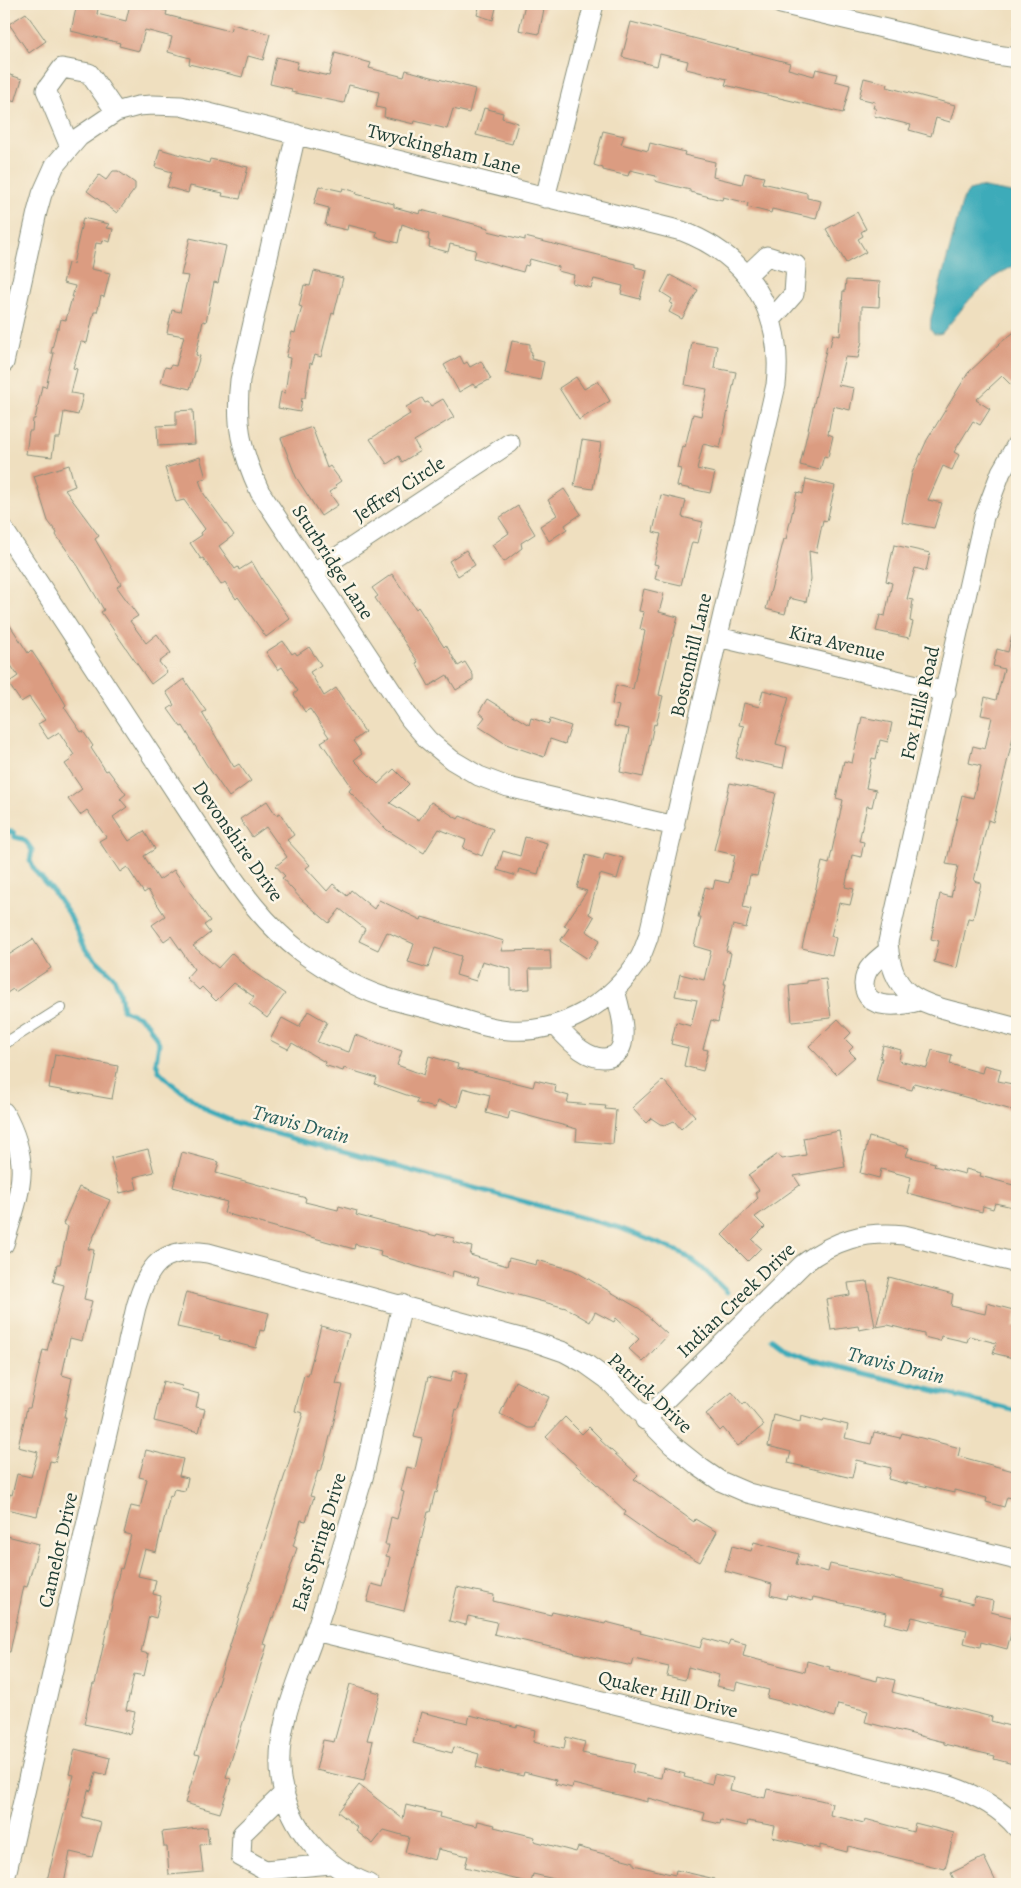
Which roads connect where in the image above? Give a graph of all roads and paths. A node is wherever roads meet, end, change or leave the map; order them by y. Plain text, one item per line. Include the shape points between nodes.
1 (594, 4) edge
2 (781, 4) edge
3 (1017, 18) edge
4 (1017, 28) edge
5 (1017, 58) edge
6 (116, 112) junction
7 (296, 134) junction
8 (70, 147) junction
9 (545, 198) junction
10 (747, 275) junction
11 (758, 292) joint
12 (11, 294) edge
13 (771, 320) junction
14 (4, 363) edge
15 (510, 443) dead end
16 (1017, 444) edge
17 (4, 530) edge
18 (313, 573) junction
19 (718, 637) junction
20 (946, 692) junction
21 (675, 826) junction
22 (889, 950) junction
23 (616, 990) junction
24 (920, 1001) junction
25 (61, 1008) dead end
26 (588, 1012) joint
27 (555, 1025) junction
28 (1017, 1028) edge
29 (4, 1044) edge
30 (4, 1112) edge
31 (4, 1244) edge
32 (189, 1250) joint
33 (1017, 1263) edge
34 (402, 1304) junction
35 (645, 1420) junction
36 (1017, 1560) edge
37 (315, 1631) junction
38 (285, 1792) junction
39 (1010, 1812) edge
40 (1017, 1828) edge
41 (331, 1864) junction
42 (4, 1884) edge
43 (369, 1884) edge

1 - 9 street
2 - 5 street
3 - 4 path
6 - 7 street, Twyckingham Lane via 138,106 181,106
6 - 8 street, Twyckingham Lane via 92,127
6 - 8 street via 89,73 62,68 46,90
7 - 9 street, Twyckingham Lane
7 - 18 street, Sturbridge Lane via 240,380 238,418 247,465 260,492
8 - 12 street, Twyckingham Lane via 55,165 42,194
9 - 10 street, Twyckingham Lane via 682,231 712,245
10 - 11 street, Twyckingham Lane
10 - 13 street via 767,256 796,264 794,294
11 - 13 street, Bostonhill Lane
12 - 14 street, Twyckingham Lane
13 - 19 street, Bostonhill Lane via 777,348 776,385
15 - 18 street, Jeffrey Circle
16 - 20 street, Fox Hills Road via 1001,472 984,517
17 - 27 street, Devonshire Drive via 214,852 243,893 284,938 333,974 382,997 493,1027 526,1030
18 - 21 street, Sturbridge Lane via 410,719 452,760 478,776 508,787
19 - 20 street, Kira Avenue
19 - 21 street, Bostonhill Lane
20 - 22 street, Fox Hills Road via 891,925
21 - 23 street, Bostonhill Lane via 648,938 639,959
22 - 24 street, Fox Hills Road via 895,977
22 - 24 street via 870,967 864,979 864,989 870,998 889,1006
23 - 26 street, Bostonhill Lane
23 - 27 street via 623,1042 616,1056 591,1055 572,1043
24 - 28 street
25 - 29 lane
26 - 27 street, Devonshire Drive
30 - 31 street via 16,1135 22,1179
32 - 34 street, Patrick Drive
32 - 42 street, Camelot Drive via 165,1257 156,1265 148,1274 138,1300
33 - 35 street, Indian Creek Drive via 904,1235 870,1234 841,1241 803,1264
34 - 35 street, Patrick Drive via 564,1352 607,1379
34 - 37 street, East Spring Drive via 364,1475
35 - 36 street, Patrick Drive via 701,1468 720,1481 748,1493
37 - 38 street, East Spring Drive via 282,1729 280,1755
37 - 39 street, Quaker Hill Drive via 950,1786
38 - 41 street, East Spring Drive via 299,1828
38 - 41 street via 242,1834 241,1857 265,1870
39 - 40 street, Quaker Hill Drive
41 - 43 street, East Spring Drive

